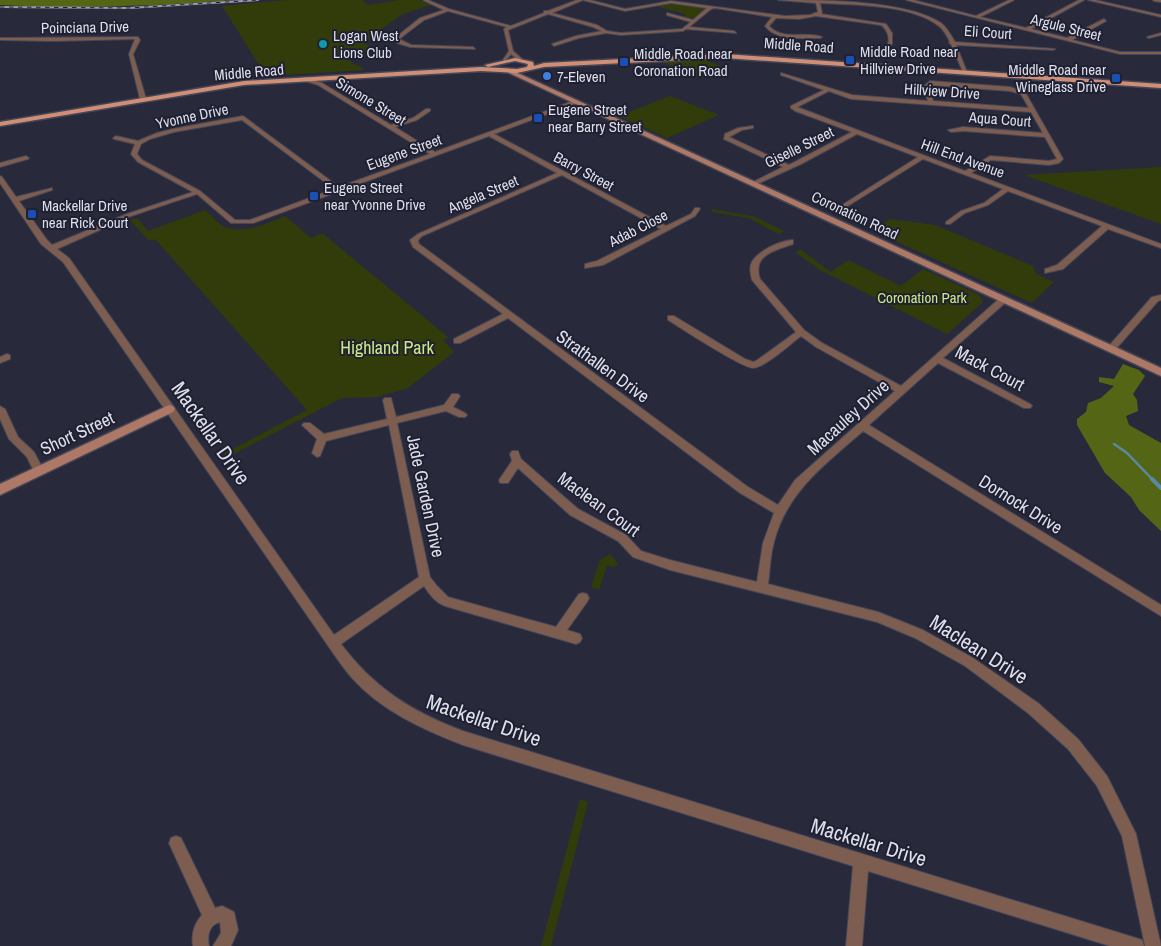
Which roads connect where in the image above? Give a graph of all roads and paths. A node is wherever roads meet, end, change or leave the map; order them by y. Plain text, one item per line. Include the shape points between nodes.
1 (425, 0) edge
2 (495, 0) edge
3 (513, 0) edge
4 (583, 0) edge
5 (780, 0) edge
6 (908, 0) edge
7 (1012, 0) edge
8 (1082, 0) edge
9 (1090, 0) edge
10 (1155, 0) edge
11 (1161, 1) edge
12 (818, 2) junction
13 (711, 7) junction
14 (448, 10) junction
15 (545, 12) junction
16 (668, 14) dead end
17 (681, 14) dead end
18 (818, 14) junction
19 (674, 16) junction
20 (775, 16) junction
21 (1161, 16) edge
22 (976, 17) junction
23 (1104, 20) dead end
24 (694, 21) junction
25 (509, 26) junction
26 (686, 28) junction
27 (1026, 30) junction
28 (606, 32) junction
29 (734, 32) dead end
30 (1161, 34) edge
31 (820, 37) dead end
32 (1149, 37) dead end
33 (0, 39) edge
34 (1068, 40) junction
35 (951, 42) junction
36 (890, 44) dead end
37 (544, 45) dead end
38 (473, 48) dead end
39 (1054, 49) dead end
40 (511, 51) junction
41 (1161, 54) edge
42 (522, 59) junction
43 (503, 61) junction
44 (530, 68) junction
45 (506, 70) junction
46 (964, 71) junction
47 (783, 74) dead end
48 (801, 75) dead end
49 (331, 78) junction
50 (794, 78) junction
51 (305, 80) junction
52 (320, 84) junction
53 (537, 84) junction
54 (1161, 84) edge
55 (827, 90) junction
56 (142, 97) junction
57 (575, 102) junction
58 (931, 103) junction
59 (428, 110) dead end
60 (1032, 110) junction
61 (0, 120) edge
62 (0, 124) edge
63 (390, 127) junction
64 (751, 128) dead end
65 (950, 130) dead end
66 (857, 132) junction
67 (490, 134) junction
68 (1047, 135) junction
69 (116, 138) dead end
70 (139, 143) junction
71 (435, 154) junction
72 (923, 157) junction
73 (26, 158) dead end
74 (0, 165) edge
75 (788, 167) junction
76 (562, 173) junction
77 (966, 173) junction
78 (0, 178) edge
79 (753, 184) junction
80 (1007, 188) junction
81 (50, 189) dead end
82 (339, 190) junction
83 (198, 192) junction
84 (14, 200) junction
85 (697, 208) dead end
86 (841, 208) dead end
87 (948, 223) dead end
88 (240, 224) joint
89 (1107, 226) junction
90 (667, 229) junction
91 (414, 240) joint
92 (790, 242) dead end
93 (1161, 246) edge
94 (52, 248) junction
95 (588, 266) dead end
96 (1048, 271) dead end
97 (1161, 297) edge
98 (1003, 300) junction
99 (507, 315) junction
100 (671, 318) dead end
101 (801, 332) junction
102 (457, 341) dead end
103 (1111, 349) junction
104 (938, 359) junction
105 (1161, 372) edge
106 (902, 391) junction
107 (455, 396) dead end
108 (388, 400) dead end
109 (1027, 406) dead end
110 (446, 408) junction
111 (0, 409) edge
112 (169, 409) junction
113 (462, 415) dead end
114 (392, 421) junction
115 (307, 425) dead end
116 (863, 426) junction
117 (322, 438) junction
118 (317, 453) dead end
119 (39, 471) junction
120 (504, 480) dead end
121 (0, 490) edge
122 (780, 511) junction
123 (637, 554) joint
124 (425, 579) junction
125 (762, 588) junction
126 (583, 598) dead end
127 (1161, 611) edge
128 (558, 632) junction
129 (576, 638) dead end
130 (333, 643) junction
131 (176, 843) dead end
132 (861, 861) junction
133 (211, 917) junction
134 (199, 946) edge
135 (221, 946) edge
136 (854, 946) edge
137 (1136, 946) edge
138 (1153, 946) edge

1 - 14 street
2 - 3 street
4 - 13 street via 625,10 671,2
4 - 15 street
5 - 12 street
6 - 22 street, Argule Street
7 - 22 street
8 - 27 street
9 - 21 street
10 - 11 street
12 - 18 street via 821,11
12 - 35 street via 878,5 919,15 940,25
13 - 20 street
13 - 24 street
14 - 25 street
14 - 38 street via 422,19 397,39 410,46 465,51
15 - 25 street
15 - 28 street
16 - 19 street
17 - 19 street
18 - 20 street via 802,18
18 - 36 street via 887,26 892,40
19 - 24 street
20 - 31 street via 767,26 772,32
22 - 27 street, Argule Street
23 - 34 street
24 - 26 street
25 - 40 street via 505,32
26 - 28 street via 630,34
26 - 29 street
27 - 34 street, Argule Street
28 - 37 street via 554,47
30 - 32 street
33 - 56 street, Poinciana Drive via 136,38 138,40 131,54
34 - 41 street, Argule Street via 1120,53
35 - 39 street, Eli Court
35 - 46 street
40 - 42 street
40 - 43 street
42 - 43 main road, Middle Road
42 - 44 main road via 531,63
42 - 46 main road, Middle Road via 555,62 731,53
43 - 45 main road via 498,66
43 - 56 main road, Middle Road via 483,66 244,80
44 - 45 main road, Middle Road
44 - 46 main road, Middle Road via 711,55
44 - 53 street via 529,77
45 - 49 main road, Middle Road
45 - 53 street, Coronation Road
46 - 54 main road, Middle Road
47 - 50 street, Hillview Drive
48 - 50 street
49 - 51 main road, Middle Road
49 - 52 street, Simone Street
50 - 55 street, Hillview Drive
51 - 52 street, Simone Street
51 - 56 main road, Middle Road via 229,85
52 - 63 street, Simone Street
53 - 57 street, Coronation Road
55 - 58 street, Hillview Drive via 851,97
55 - 66 street, Hill End Avenue via 793,107
56 - 61 main road, Middle Road
56 - 62 main road, Middle Road
57 - 67 street, Eugene Street
57 - 79 street, Coronation Road
58 - 60 street, Hillview Drive
58 - 60 street via 926,87 935,83 1016,90 1022,93
59 - 63 street via 422,116
60 - 68 street
63 - 71 street, Simone Street
64 - 75 street via 740,129 726,138
65 - 68 street, Aqua Court
66 - 72 street, Hill End Avenue
66 - 75 street, Giselle Street
67 - 71 street, Eugene Street
67 - 76 street, Barry Street
68 - 77 street via 1059,156 1057,162 990,158
69 - 70 street
70 - 82 street, Yvonne Drive via 163,134 243,118
70 - 83 street, Yvonne Drive via 134,154 140,161
71 - 82 street, Eugene Street
72 - 77 street, Hill End Avenue
72 - 86 street
73 - 74 street
75 - 79 street, Giselle Street
76 - 90 street, Barry Street
76 - 91 street, Angela Street via 420,234
77 - 80 street, Hill End Avenue
78 - 84 street, Mackellar Drive
79 - 98 street, Coronation Road
80 - 87 street via 986,204 963,212
80 - 89 street, Hill End Avenue
81 - 84 street
82 - 88 street, Eugene Street
83 - 88 street, Yvonne Drive via 228,219
83 - 94 street via 129,215
84 - 94 street, Mackellar Drive via 44,242
85 - 90 street, Adab Close via 693,215
89 - 93 street, Hill End Avenue
89 - 96 street via 1060,267
90 - 95 street, Adab Close
91 - 99 street, Strathallen Drive via 416,245
92 - 101 street via 761,254 752,273
94 - 112 street, Mackellar Drive via 66,260
97 - 103 street via 1155,299
98 - 103 street, Coronation Road
98 - 104 street, Macauley Drive
99 - 102 street
99 - 122 street, Strathallen Drive via 744,490
100 - 101 street via 752,365
101 - 106 street
103 - 105 street, Coronation Road
104 - 106 street, Macauley Drive
104 - 109 street, Mack Court
106 - 116 street, Macauley Drive
107 - 110 street
108 - 114 street, Jade Garden Drive
110 - 113 street
110 - 114 street, Jade Garden Drive
111 - 119 street via 14,439 31,455
112 - 119 street, Short Street
112 - 130 street, Mackellar Drive
114 - 117 street, Jade Garden Drive
114 - 124 street, Jade Garden Drive
115 - 117 street
116 - 122 street, Macauley Drive via 799,483
116 - 127 street, Dornock Drive
117 - 118 street
119 - 121 street, Short Street
120 - 123 street, Maclean Court via 516,458 574,512 622,538
122 - 125 street, Macauley Drive via 768,543
123 - 125 street, Maclean Drive
124 - 128 street, Jade Garden Drive via 445,601
124 - 130 street, Jade Garden Drive
125 - 138 street, Maclean Drive via 878,617 920,634 969,662 1033,708 1073,744 1102,782 1129,834
126 - 128 street
128 - 129 street, Jade Garden Drive
130 - 132 street, Mackellar Drive via 361,678 390,703 427,725
131 - 133 street
132 - 136 street
132 - 137 street, Mackellar Drive
133 - 134 street via 200,930
133 - 135 street via 222,914 228,918 229,934

